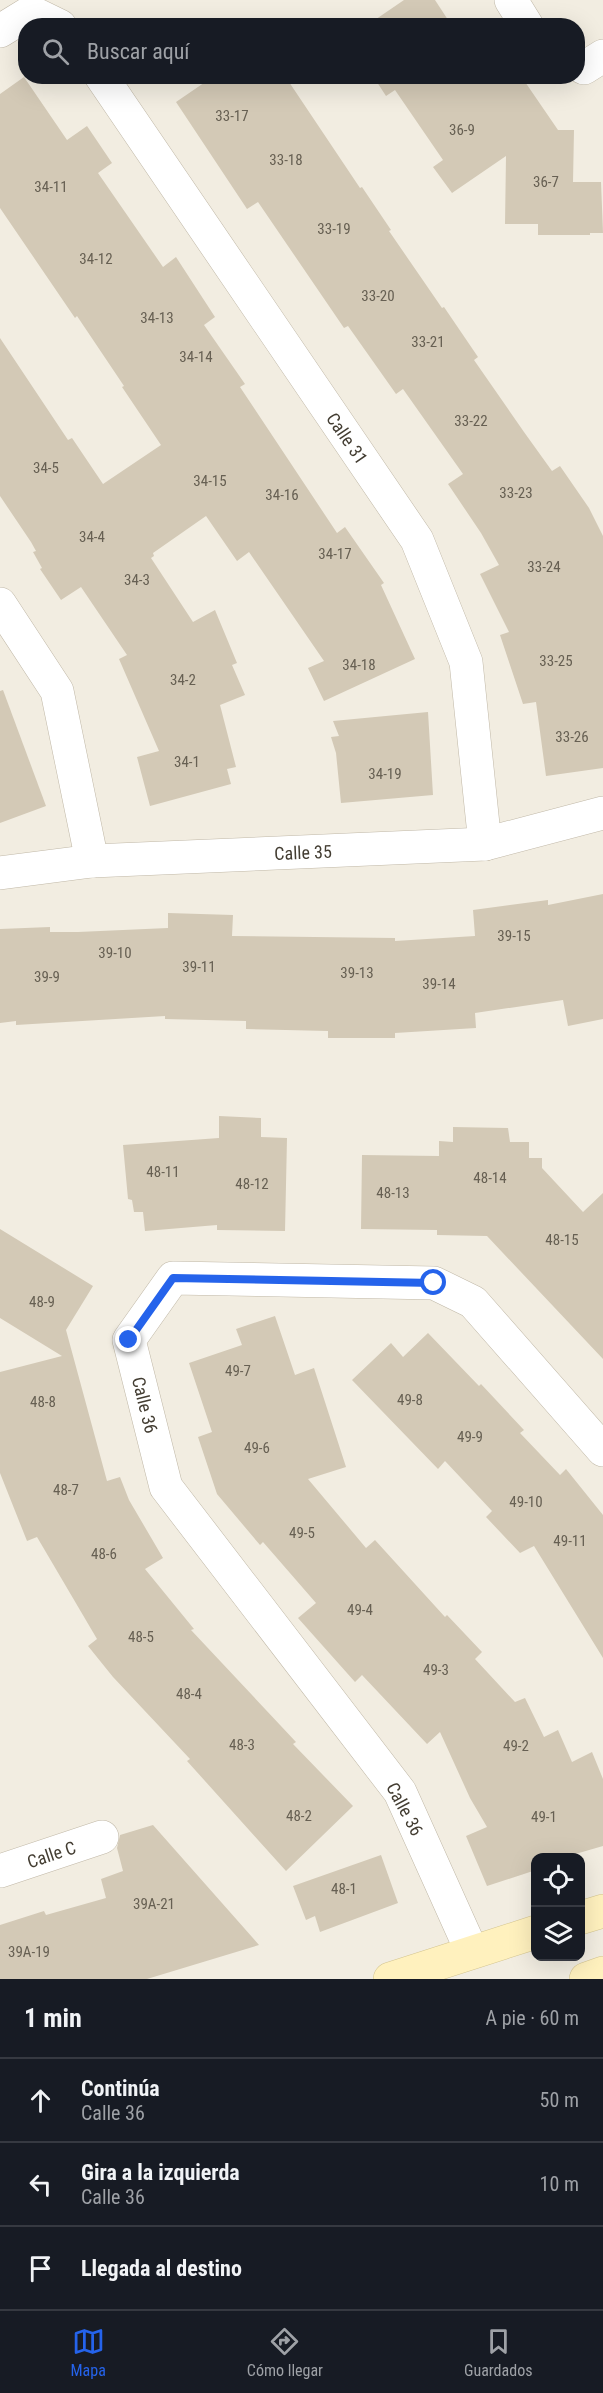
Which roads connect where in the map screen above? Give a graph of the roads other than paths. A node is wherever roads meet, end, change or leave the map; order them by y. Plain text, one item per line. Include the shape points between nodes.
1 (511, 0) edge
2 (22, 18) edge
3 (43, 18) edge
4 (522, 18) edge
5 (18, 20) edge
6 (0, 32) edge
7 (603, 56) edge
8 (585, 67) edge
9 (106, 84) edge
10 (0, 604) edge
11 (603, 813) edge
12 (485, 844) junction
13 (92, 861) junction
14 (0, 873) edge
15 (603, 1450) edge
16 (102, 1837) dead end
17 (0, 1871) edge
18 (603, 1911) edge
19 (585, 1916) edge
20 (531, 1934) edge
21 (472, 1952) junction
22 (603, 1973) edge
23 (390, 1979) edge
24 (586, 1979) edge

1 - 4 street
2 - 3 street via 31,12
5 - 6 street
7 - 8 street
9 - 12 street, Calle 31 via 417,540 466,662
10 - 13 street via 57,691
11 - 12 street, Calle 35
12 - 13 street, Calle 35
13 - 14 street, Calle 35
15 - 21 street, Calle 36 via 473,1302 434,1283 173,1278 129,1340 166,1487 400,1792
16 - 17 street, Calle C
18 - 19 main road
20 - 21 main road
21 - 23 main road
22 - 24 main road

